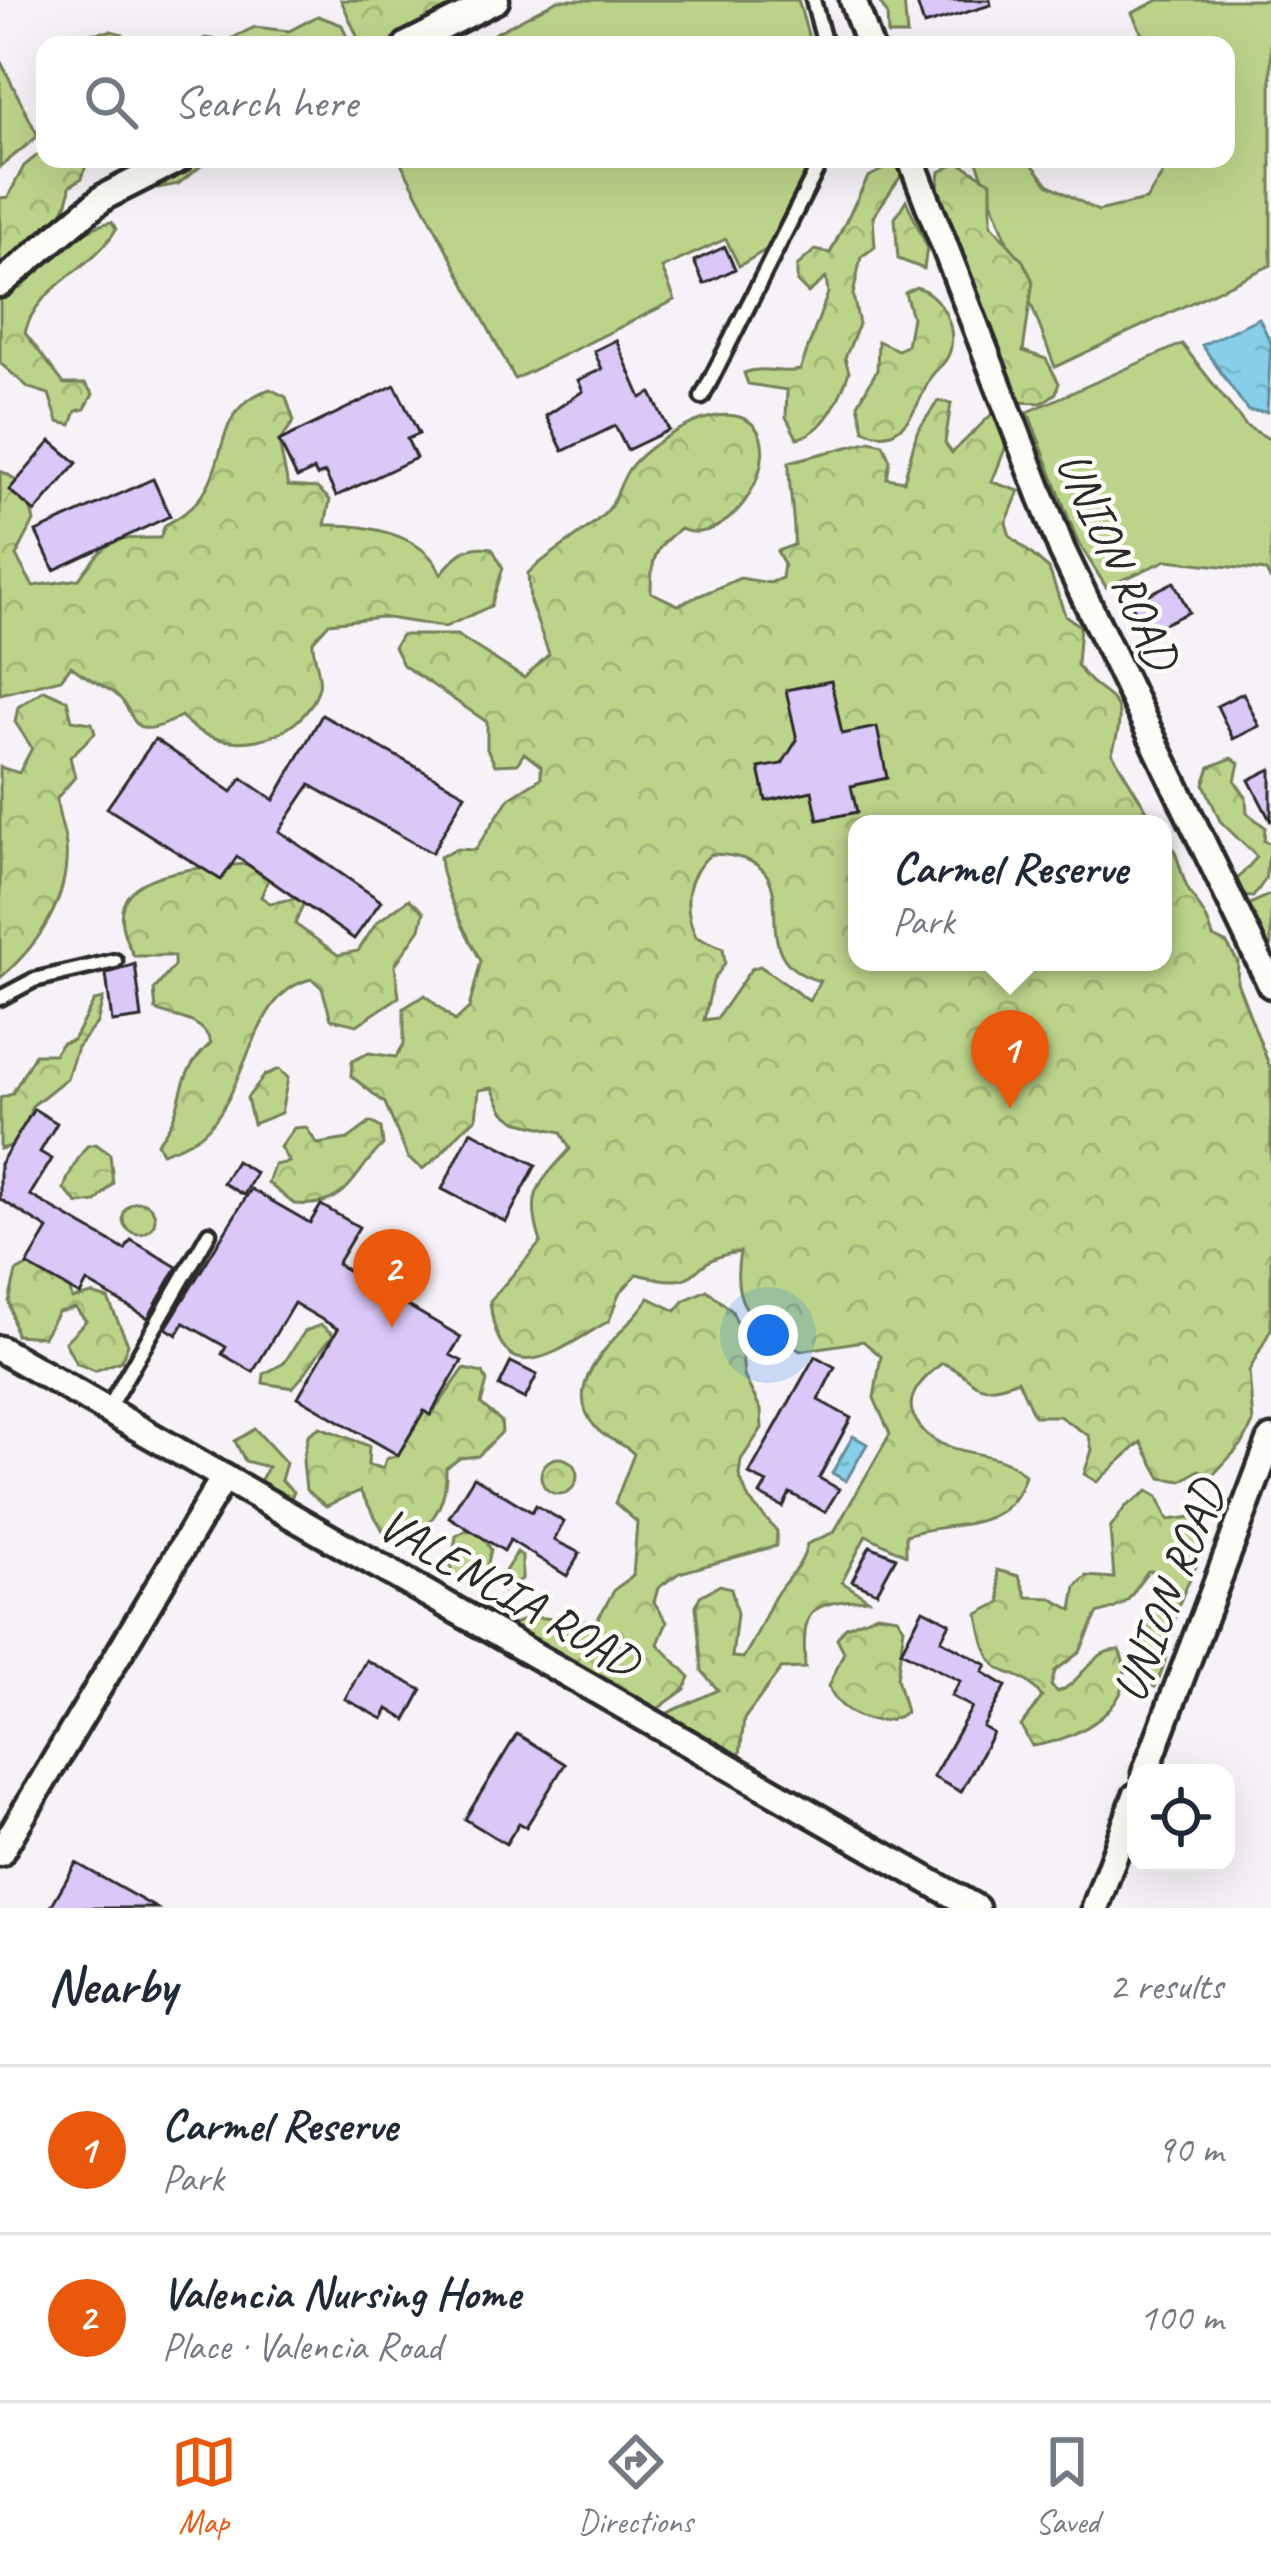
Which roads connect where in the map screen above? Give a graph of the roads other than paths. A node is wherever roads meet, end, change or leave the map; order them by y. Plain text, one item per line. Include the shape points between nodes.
1 (496, 0) edge
2 (813, 0) edge
3 (853, 0) edge
4 (424, 36) edge
5 (823, 36) edge
6 (866, 36) edge
7 (161, 168) edge
8 (818, 168) edge
9 (914, 168) edge
10 (0, 284) edge
11 (702, 397) dead end
12 (115, 961) dead end
13 (1271, 986) edge
14 (0, 998) edge
15 (209, 1233) dead end
16 (0, 1349) edge
17 (106, 1410) junction
18 (1271, 1439) edge
19 (224, 1477) junction
20 (1260, 1500) edge
21 (1148, 1764) edge
22 (1127, 1821) edge
23 (0, 1853) edge
24 (976, 1908) edge
25 (1095, 1908) edge

1 - 4 street
2 - 5 lane
3 - 6 street
7 - 10 street via 104,197
8 - 11 lane
9 - 13 street, UNION ROAD via 1062,550
12 - 14 lane via 55,973
15 - 17 lane
16 - 17 street, VALENCIA ROAD
17 - 19 street, VALENCIA ROAD
18 - 20 street, UNION ROAD
19 - 23 street
19 - 24 street, VALENCIA ROAD
20 - 21 street, UNION ROAD
22 - 25 street

